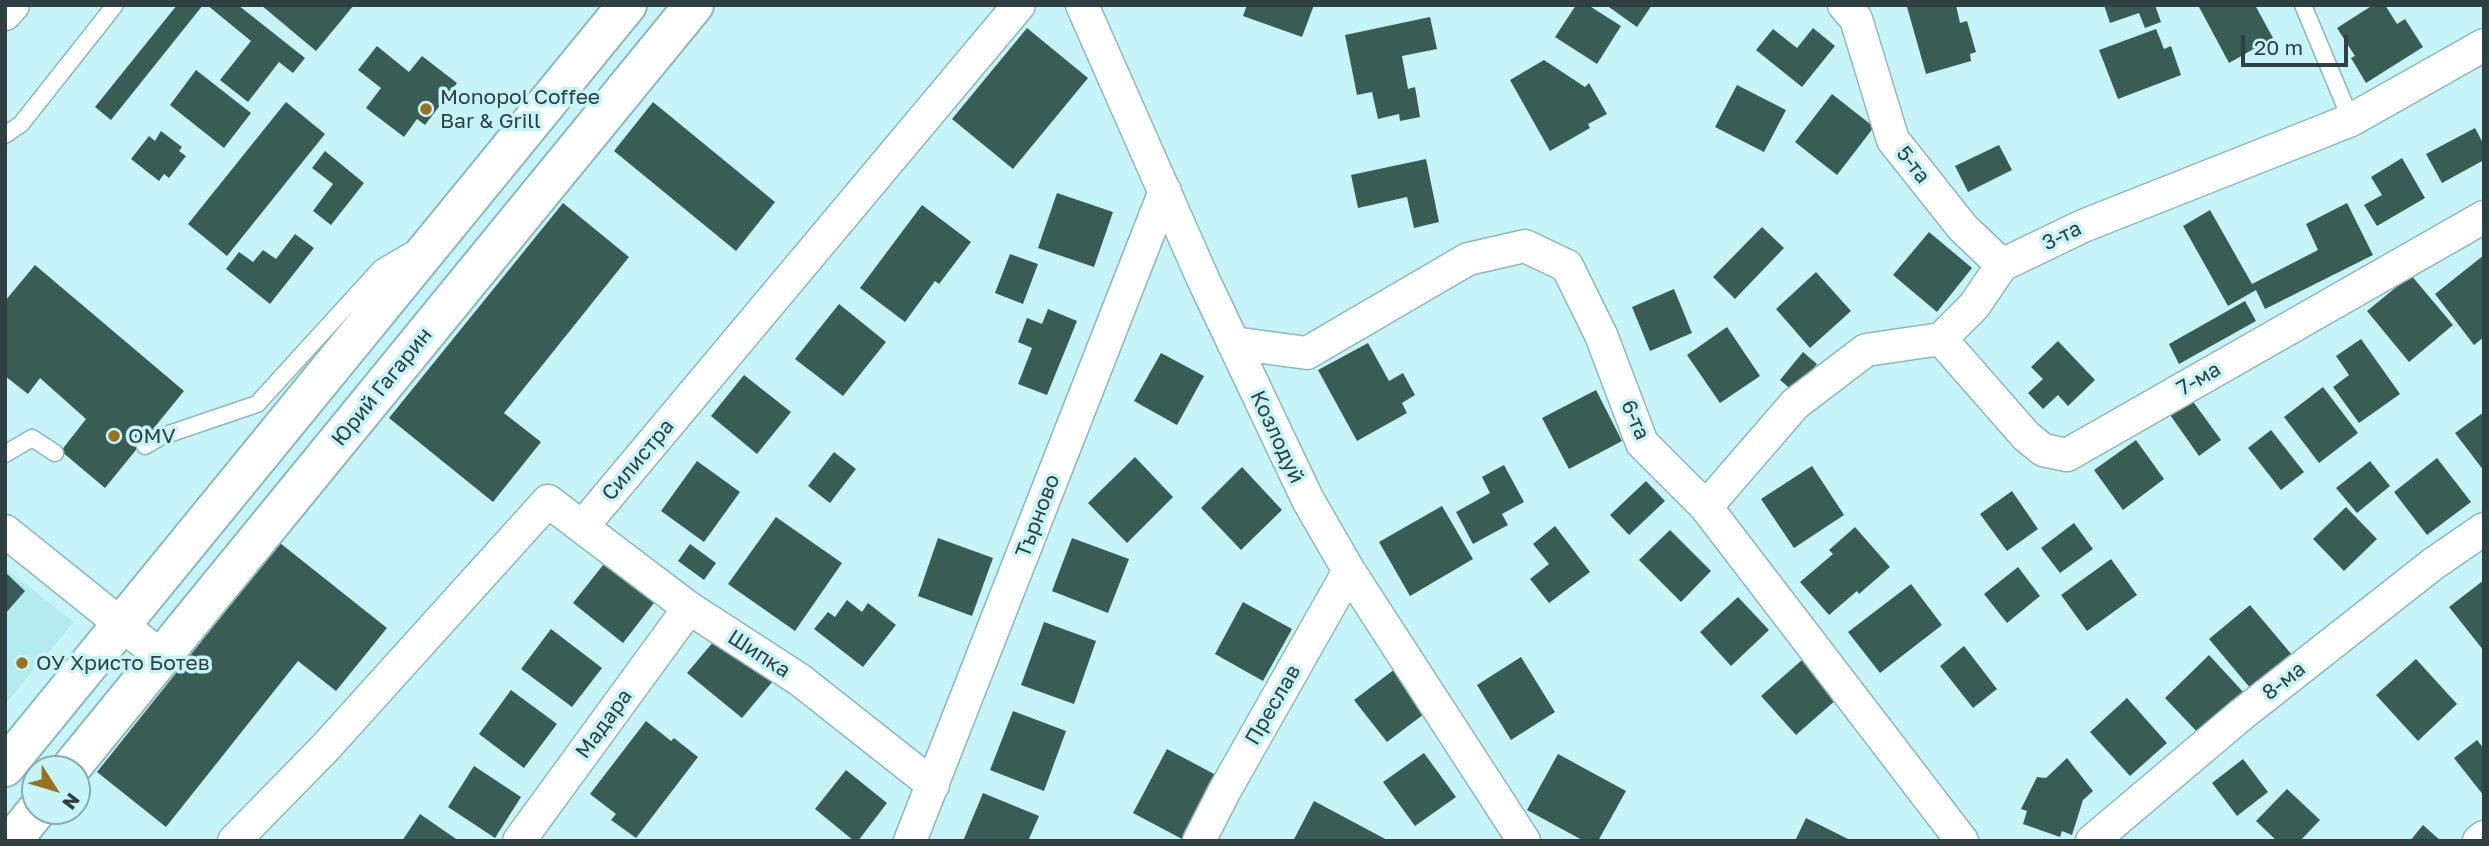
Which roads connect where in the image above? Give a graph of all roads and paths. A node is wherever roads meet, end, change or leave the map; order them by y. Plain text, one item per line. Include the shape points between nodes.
1 (13, 5) edge
2 (115, 5) edge
3 (627, 5) edge
4 (694, 5) edge
5 (1019, 5) edge
6 (1082, 5) edge
7 (1844, 5) edge
8 (2303, 5) edge
9 (5, 14) edge
10 (2484, 44) edge
11 (2351, 120) junction
12 (5, 135) edge
13 (1165, 191) junction
14 (2484, 217) edge
15 (442, 233) junction
16 (2002, 265) junction
17 (1941, 339) junction
18 (1233, 344) junction
19 (145, 446) dead end
20 (55, 453) dead end
21 (5, 454) edge
22 (1706, 507) junction
23 (582, 527) junction
24 (2484, 529) edge
25 (5, 531) edge
26 (1349, 571) junction
27 (689, 608) junction
28 (121, 623) junction
29 (162, 657) junction
30 (82, 755) edge
31 (5, 767) edge
32 (933, 785) junction
33 (25, 825) edge
34 (2484, 836) edge
35 (12, 841) edge
36 (234, 841) edge
37 (519, 841) edge
38 (909, 841) edge
39 (1199, 841) edge
40 (1524, 841) edge
41 (1962, 841) edge
42 (2092, 841) edge
43 (2479, 841) edge

1 - 9 street
2 - 12 lane via 22,124
3 - 15 street
4 - 29 street, Юрий Гагарин
5 - 23 street, Силистра
6 - 13 street, Козлодуй
7 - 16 street, 5-та via 1857,19 1893,140 1963,228
8 - 11 lane
10 - 11 street, 3-та
11 - 16 street, 3-та via 2083,226
13 - 18 street, Козлодуй
13 - 32 street, Търново
14 - 17 street, 7-ма via 2067,455 2043,450 2026,436
15 - 19 lane via 381,268 257,404
15 - 28 street
16 - 17 street, 3-та via 1974,306
17 - 22 street via 1866,349 1795,404
18 - 22 street, 6-та via 1307,353 1468,259 1525,246 1567,266 1601,335 1642,443
18 - 26 street, Козлодуй via 1307,500
20 - 21 lane via 32,438
22 - 41 street, 6-та
23 - 27 street, Шипка
23 - 36 street via 548,501 325,748
24 - 42 street, 8-ма via 2241,715
25 - 28 street
26 - 39 street, Преслав
26 - 40 street, Козлодуй
27 - 32 street, Шипка via 800,680
27 - 37 street, Мадара
28 - 29 street
28 - 31 street
29 - 30 street, Юрий Гагарин
32 - 38 street, Търново
33 - 35 street
34 - 43 street

